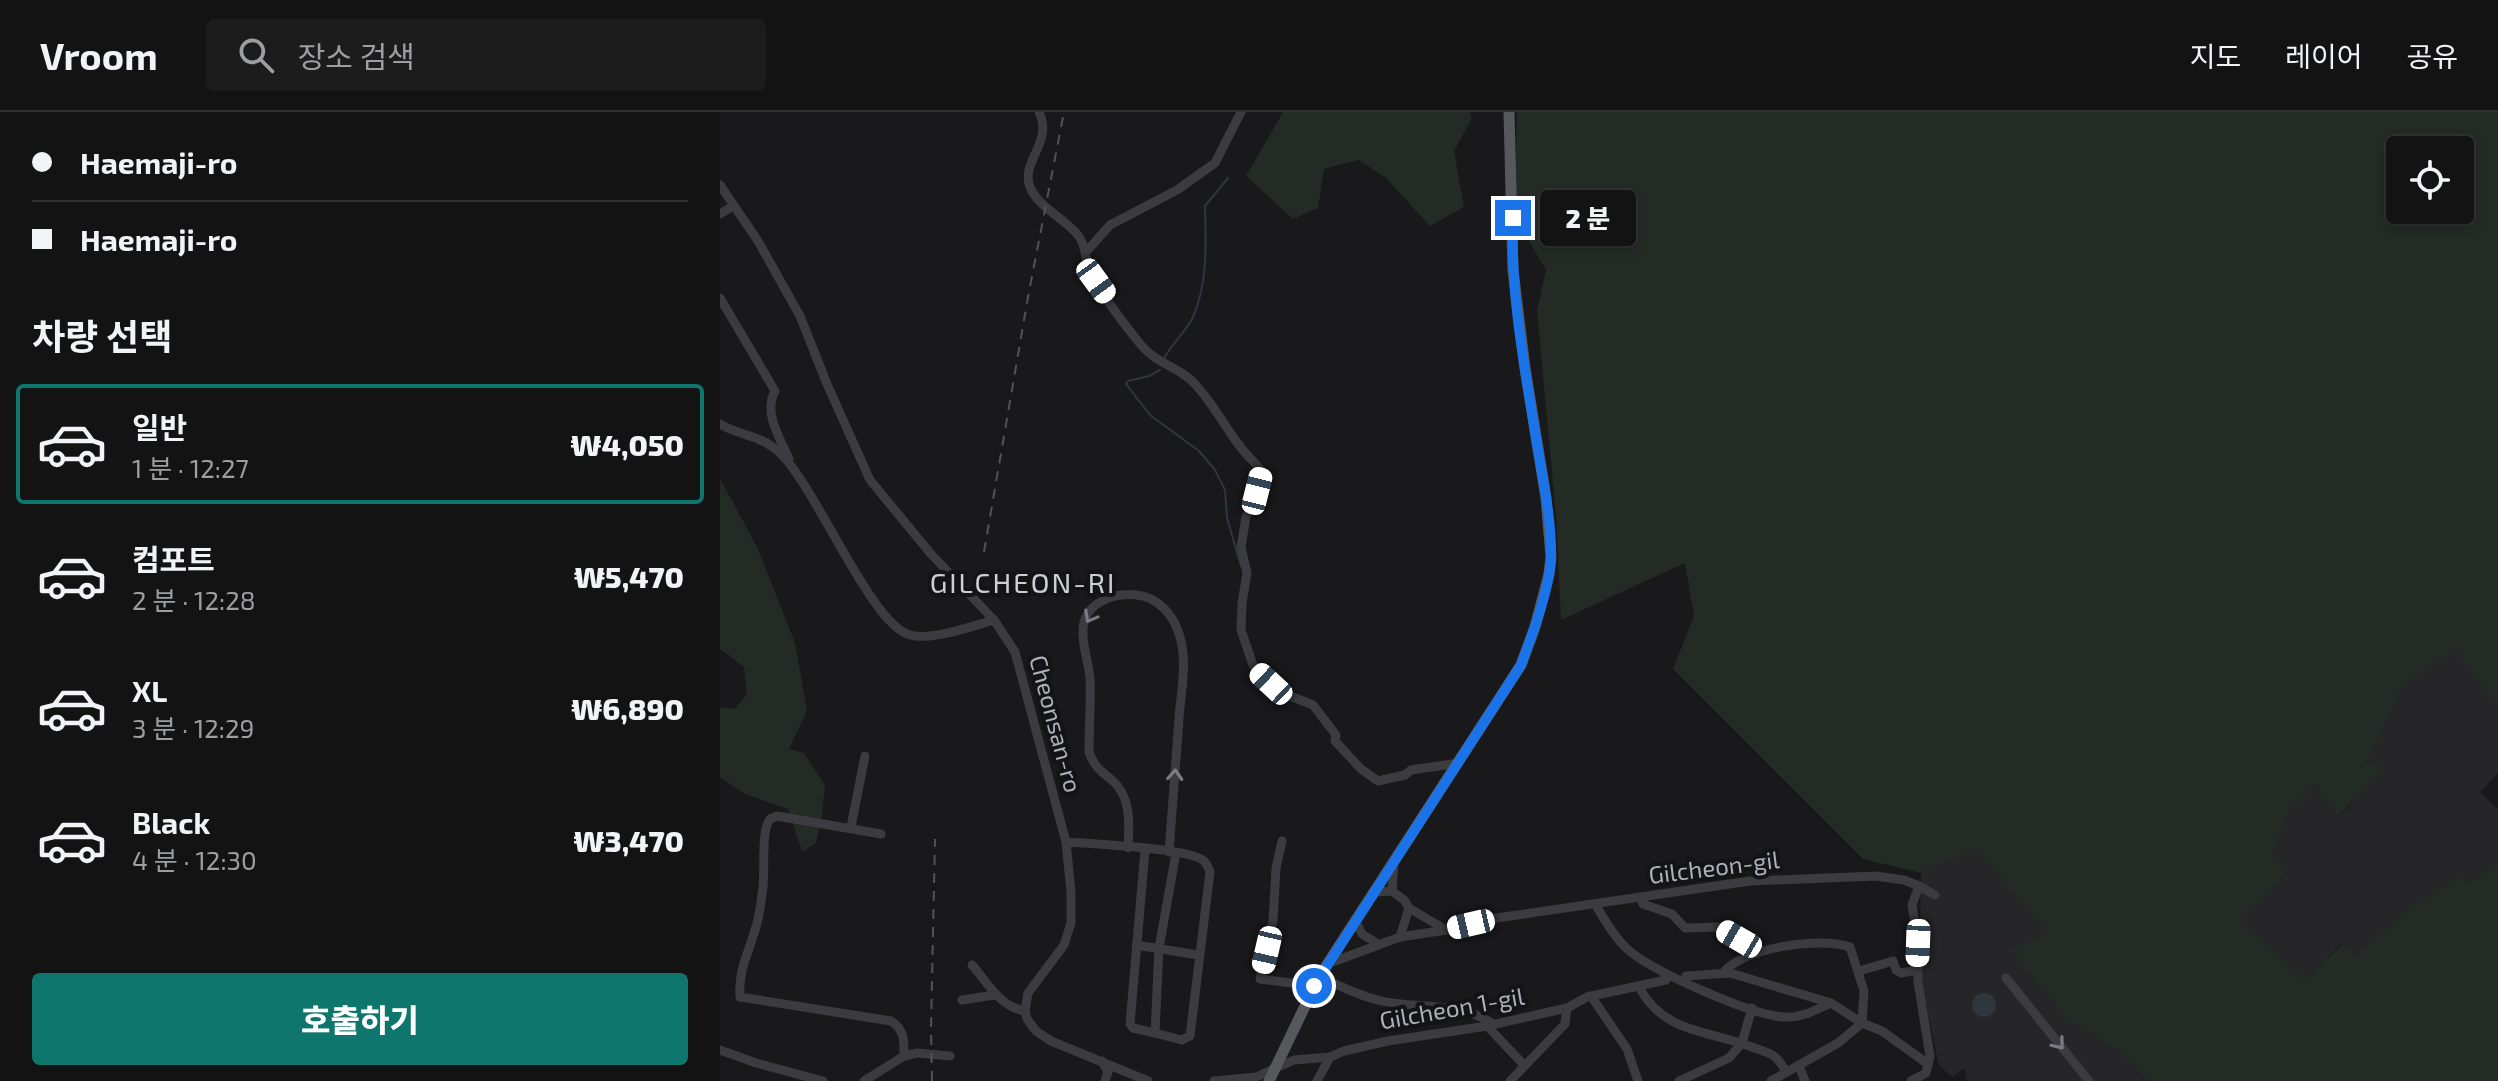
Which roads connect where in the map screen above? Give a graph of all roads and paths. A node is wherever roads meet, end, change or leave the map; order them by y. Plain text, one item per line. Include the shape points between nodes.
1 (1039, 112) edge
2 (1241, 112) edge
3 (1509, 112) edge
4 (720, 185) edge
5 (733, 206) junction
6 (720, 214) edge
7 (1086, 252) junction
8 (720, 298) edge
9 (720, 424) edge
10 (792, 466) junction
11 (994, 620) junction
12 (865, 756) dead end
13 (1459, 763) junction
14 (851, 827) junction
15 (881, 834) dead end
16 (1282, 841) dead end
17 (1066, 842) junction
18 (1128, 848) junction
19 (1145, 850) junction
20 (1172, 853) junction
21 (1394, 860) junction
22 (1919, 886) junction
23 (1392, 891) junction
24 (1376, 892) junction
25 (1935, 895) dead end
26 (1641, 897) junction
27 (1595, 904) junction
28 (1409, 908) junction
29 (1356, 922) junction
30 (1446, 930) junction
31 (1400, 937) junction
32 (1378, 944) junction
33 (1136, 945) junction
34 (1159, 948) junction
35 (1759, 951) junction
36 (1198, 955) junction
37 (1330, 963) junction
38 (972, 965) dead end
39 (1917, 970) junction
40 (1859, 971) junction
41 (1724, 972) junction
42 (1681, 977) junction
43 (2006, 978) dead end
44 (1666, 980) dead end
45 (1316, 982) junction
46 (1639, 987) junction
47 (994, 995) junction
48 (1591, 996) junction
49 (962, 1000) dead end
50 (1831, 1003) junction
51 (1567, 1008) junction
52 (1752, 1008) junction
53 (1025, 1011) junction
54 (1862, 1023) junction
55 (1490, 1025) junction
56 (1155, 1033) junction
57 (1742, 1043) junction
58 (720, 1050) edge
59 (904, 1056) junction
60 (950, 1056) dead end
61 (1330, 1057) junction
62 (1102, 1061) junction
63 (1524, 1065) junction
64 (1799, 1066) junction
65 (1927, 1068) junction
66 (1787, 1072) junction
67 (1271, 1076) edge
68 (2086, 1077) edge
69 (1239, 1080) edge
70 (823, 1081) edge
71 (864, 1081) edge
72 (1105, 1081) edge
73 (1148, 1081) edge
74 (1214, 1081) edge
75 (1317, 1081) edge
76 (1510, 1081) edge
77 (1638, 1081) edge
78 (1679, 1081) edge
79 (1771, 1081) edge
80 (1805, 1081) edge
81 (1911, 1081) edge

1 - 7 street via 1044,135 1029,186 1080,237
2 - 7 street via 1215,163 1187,185 1110,225
3 - 13 main road via 1513,270 1551,557 1521,665
4 - 5 street, Cheonsan-ro
5 - 6 street
5 - 11 street, Cheonsan-ro via 800,316 870,480
7 - 13 street via 1096,281 1142,346 1205,395 1262,472 1241,547 1247,573 1241,630 1253,665 1285,694 1313,705 1335,741 1378,781
8 - 10 street via 775,391 770,413
9 - 10 street via 759,437
10 - 11 street via 876,605 895,627 911,636 930,636
11 - 17 street, Cheonsan-ro via 1015,652
12 - 14 street
13 - 21 main road
14 - 15 street
14 - 59 street via 777,816 766,824 761,902 741,967 740,997 891,1021 903,1035
16 - 45 street via 1260,979
17 - 18 street
17 - 53 street, Cheonsan-ro via 1071,923 1064,945 1028,993
18 - 19 street
20 -> 18 street via 1183,673 1180,636 1156,600 1122,594 1091,609 1083,630 1090,684 1089,752 1092,762 1120,789 1128,811
19 - 20 street
19 - 33 street
20 - 34 street
20 - 36 street via 1203,860 1210,872
21 - 23 street
21 - 24 main road
22 - 25 street, Gilcheon-gil
22 - 26 street, Gilcheon-gil via 1876,876 1835,877 1750,881
22 - 39 street via 1912,905
23 - 24 street
23 - 28 street
24 - 29 main road
26 - 27 street, Gilcheon-gil
26 - 35 street via 1643,904 1672,914 1685,928 1718,927
27 - 30 street, Gilcheon-gil
27 - 42 street via 1630,952
28 - 30 street
28 - 31 street
29 - 32 street via 1362,934
29 - 37 main road
30 - 31 street, Gilcheon-gil
31 - 32 street, Gilcheon-gil
32 - 37 street, Gilcheon-gil
33 - 34 street
33 - 56 street via 1130,1024
34 - 36 street
34 - 56 street
35 - 40 street via 1842,944 1850,947
35 - 41 street
36 - 56 street via 1190,1036 1182,1040
37 - 45 main road
38 - 47 street
39 - 40 street via 1901,973 1893,961
39 - 65 street via 1930,1056
40 - 54 street
41 - 42 street
41 - 50 street
42 - 52 street
43 -> 68 street
44 - 46 street, Gilcheon 1-gil
45 - 55 street via 1376,1000 1456,1008 1479,1014
45 - 67 main road
46 - 48 street, Gilcheon 1-gil
46 - 57 street via 1647,1002 1674,1024
47 - 49 street
47 - 53 street
48 - 51 street, Gilcheon 1-gil
48 - 77 street via 1627,1049
50 - 52 street via 1800,1017 1782,1018
50 - 54 street
51 - 55 street, Gilcheon 1-gil
51 - 63 street via 1565,1024
52 - 57 street
53 - 62 street via 1036,1031 1051,1041
54 - 64 street
54 - 65 street via 1882,1031
55 - 61 street, Gilcheon 1-gil via 1388,1041
55 - 63 street
57 - 66 street via 1774,1055
57 - 78 street via 1729,1058
58 - 70 street
59 - 60 street
59 - 71 street
61 - 67 street, Gilcheon 1-gil via 1294,1060
61 - 75 street
62 - 72 street via 1108,1072
62 - 73 street
63 - 76 street
64 - 66 street
64 - 80 street
65 - 81 street
66 - 79 street
67 - 69 street, Gilcheon 1-gil
69 - 74 street, Gilcheon 1-gil

